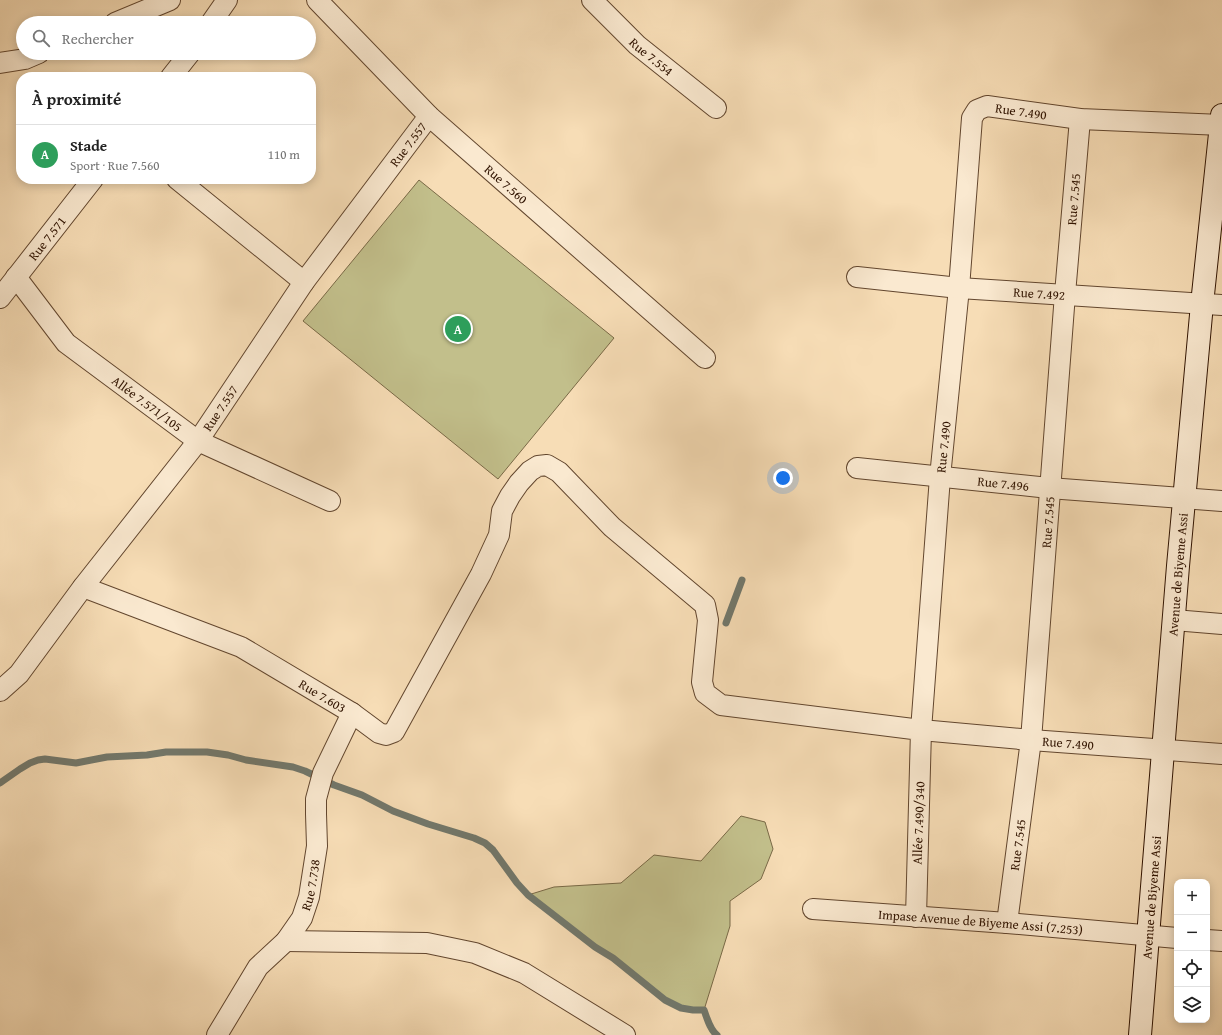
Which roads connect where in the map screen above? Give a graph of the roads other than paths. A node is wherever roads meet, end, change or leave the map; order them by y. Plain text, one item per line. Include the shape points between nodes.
1 (170, 0) edge
2 (227, 0) edge
3 (317, 0) edge
4 (592, 0) edge
5 (132, 16) edge
6 (216, 16) edge
7 (18, 60) edge
8 (184, 60) edge
9 (0, 63) edge
10 (175, 72) edge
11 (716, 108) dead end
12 (429, 116) junction
13 (1080, 119) junction
14 (1222, 121) edge
15 (89, 184) edge
16 (183, 184) edge
17 (16, 277) junction
18 (857, 277) dead end
19 (304, 282) junction
20 (959, 288) junction
21 (1064, 294) junction
22 (0, 298) edge
23 (1212, 305) edge
24 (704, 358) dead end
25 (198, 441) junction
26 (857, 468) dead end
27 (940, 477) junction
28 (1050, 488) junction
29 (1184, 498) junction
30 (330, 501) dead end
31 (1222, 501) edge
32 (83, 587) junction
33 (1174, 620) junction
34 (1222, 624) edge
35 (0, 691) edge
36 (352, 714) junction
37 (921, 730) junction
38 (1031, 740) junction
39 (1163, 749) junction
40 (1222, 754) edge
41 (813, 909) dead end
42 (916, 917) junction
43 (1007, 923) junction
44 (1149, 936) junction
45 (1174, 938) edge
46 (1210, 940) edge
47 (286, 941) junction
48 (1222, 941) edge
49 (217, 1035) edge
50 (625, 1035) edge
51 (1140, 1035) edge

1 - 5 street
2 - 6 street
3 - 12 street, Rue 7.560
4 - 11 street, Rue 7.554 via 637,44
7 - 9 street
8 - 10 street
12 - 19 street, Rue 7.557
12 - 24 street, Rue 7.560
13 - 14 street, Rue 7.490
13 - 20 street, Rue 7.490 via 988,106 977,110 972,118
13 - 21 street, Rue 7.545
14 - 23 main road, Avenue de Biyeme Assi
15 - 17 street, Rue 7.571
16 - 19 street
17 - 22 street, Rue 7.571
17 - 25 street, Allée 7.571/105 via 66,343
18 - 20 street, Rue 7.492
19 - 25 street, Rue 7.557
20 - 21 street, Rue 7.492
20 - 27 street, Rue 7.490
21 - 23 street, Rue 7.492
21 - 28 street, Rue 7.545
23 - 29 main road, Avenue de Biyeme Assi
25 - 30 street, Allée 7.571/105
25 - 32 street, Rue 7.557
26 - 27 street, Rue 7.496
27 - 28 street, Rue 7.496
27 - 37 street, Rue 7.490
28 - 29 street, Rue 7.496
28 - 38 street, Rue 7.545
29 - 31 street, Rue 7.496
29 - 33 main road, Avenue de Biyeme Assi
32 - 35 street, Rue 7.557 via 19,674
32 - 36 street, Rue 7.603 via 241,647
33 - 34 street
33 - 39 main road, Avenue de Biyeme Assi
36 - 37 street, Rue 7.603 via 379,733 386,735 394,732 481,574 499,535 502,511 510,496 530,470 547,465 559,472 612,527 705,605 708,620 702,682 705,693 721,705
36 - 47 street, Rue 7.738 via 322,773 316,799 317,846 309,896 302,918
37 - 38 street, Rue 7.490
37 - 42 street, Allée 7.490/340
38 - 39 street, Rue 7.490
38 - 43 street, Rue 7.545
39 - 40 street, Rue 7.490
39 - 44 main road, Avenue de Biyeme Assi
41 - 42 street, Impase Avenue de Biyeme Assi (7.253)
42 - 43 street, Impase Avenue de Biyeme Assi (7.253)
43 - 44 street, Impase Avenue de Biyeme Assi (7.253)
44 - 45 street, Impase Avenue de Biyeme Assi (7.253)
44 - 51 main road, Avenue de Biyeme Assi
46 - 48 street
47 - 49 street, Rue 7.738 via 258,967
47 - 50 street via 427,943 475,954 524,973

